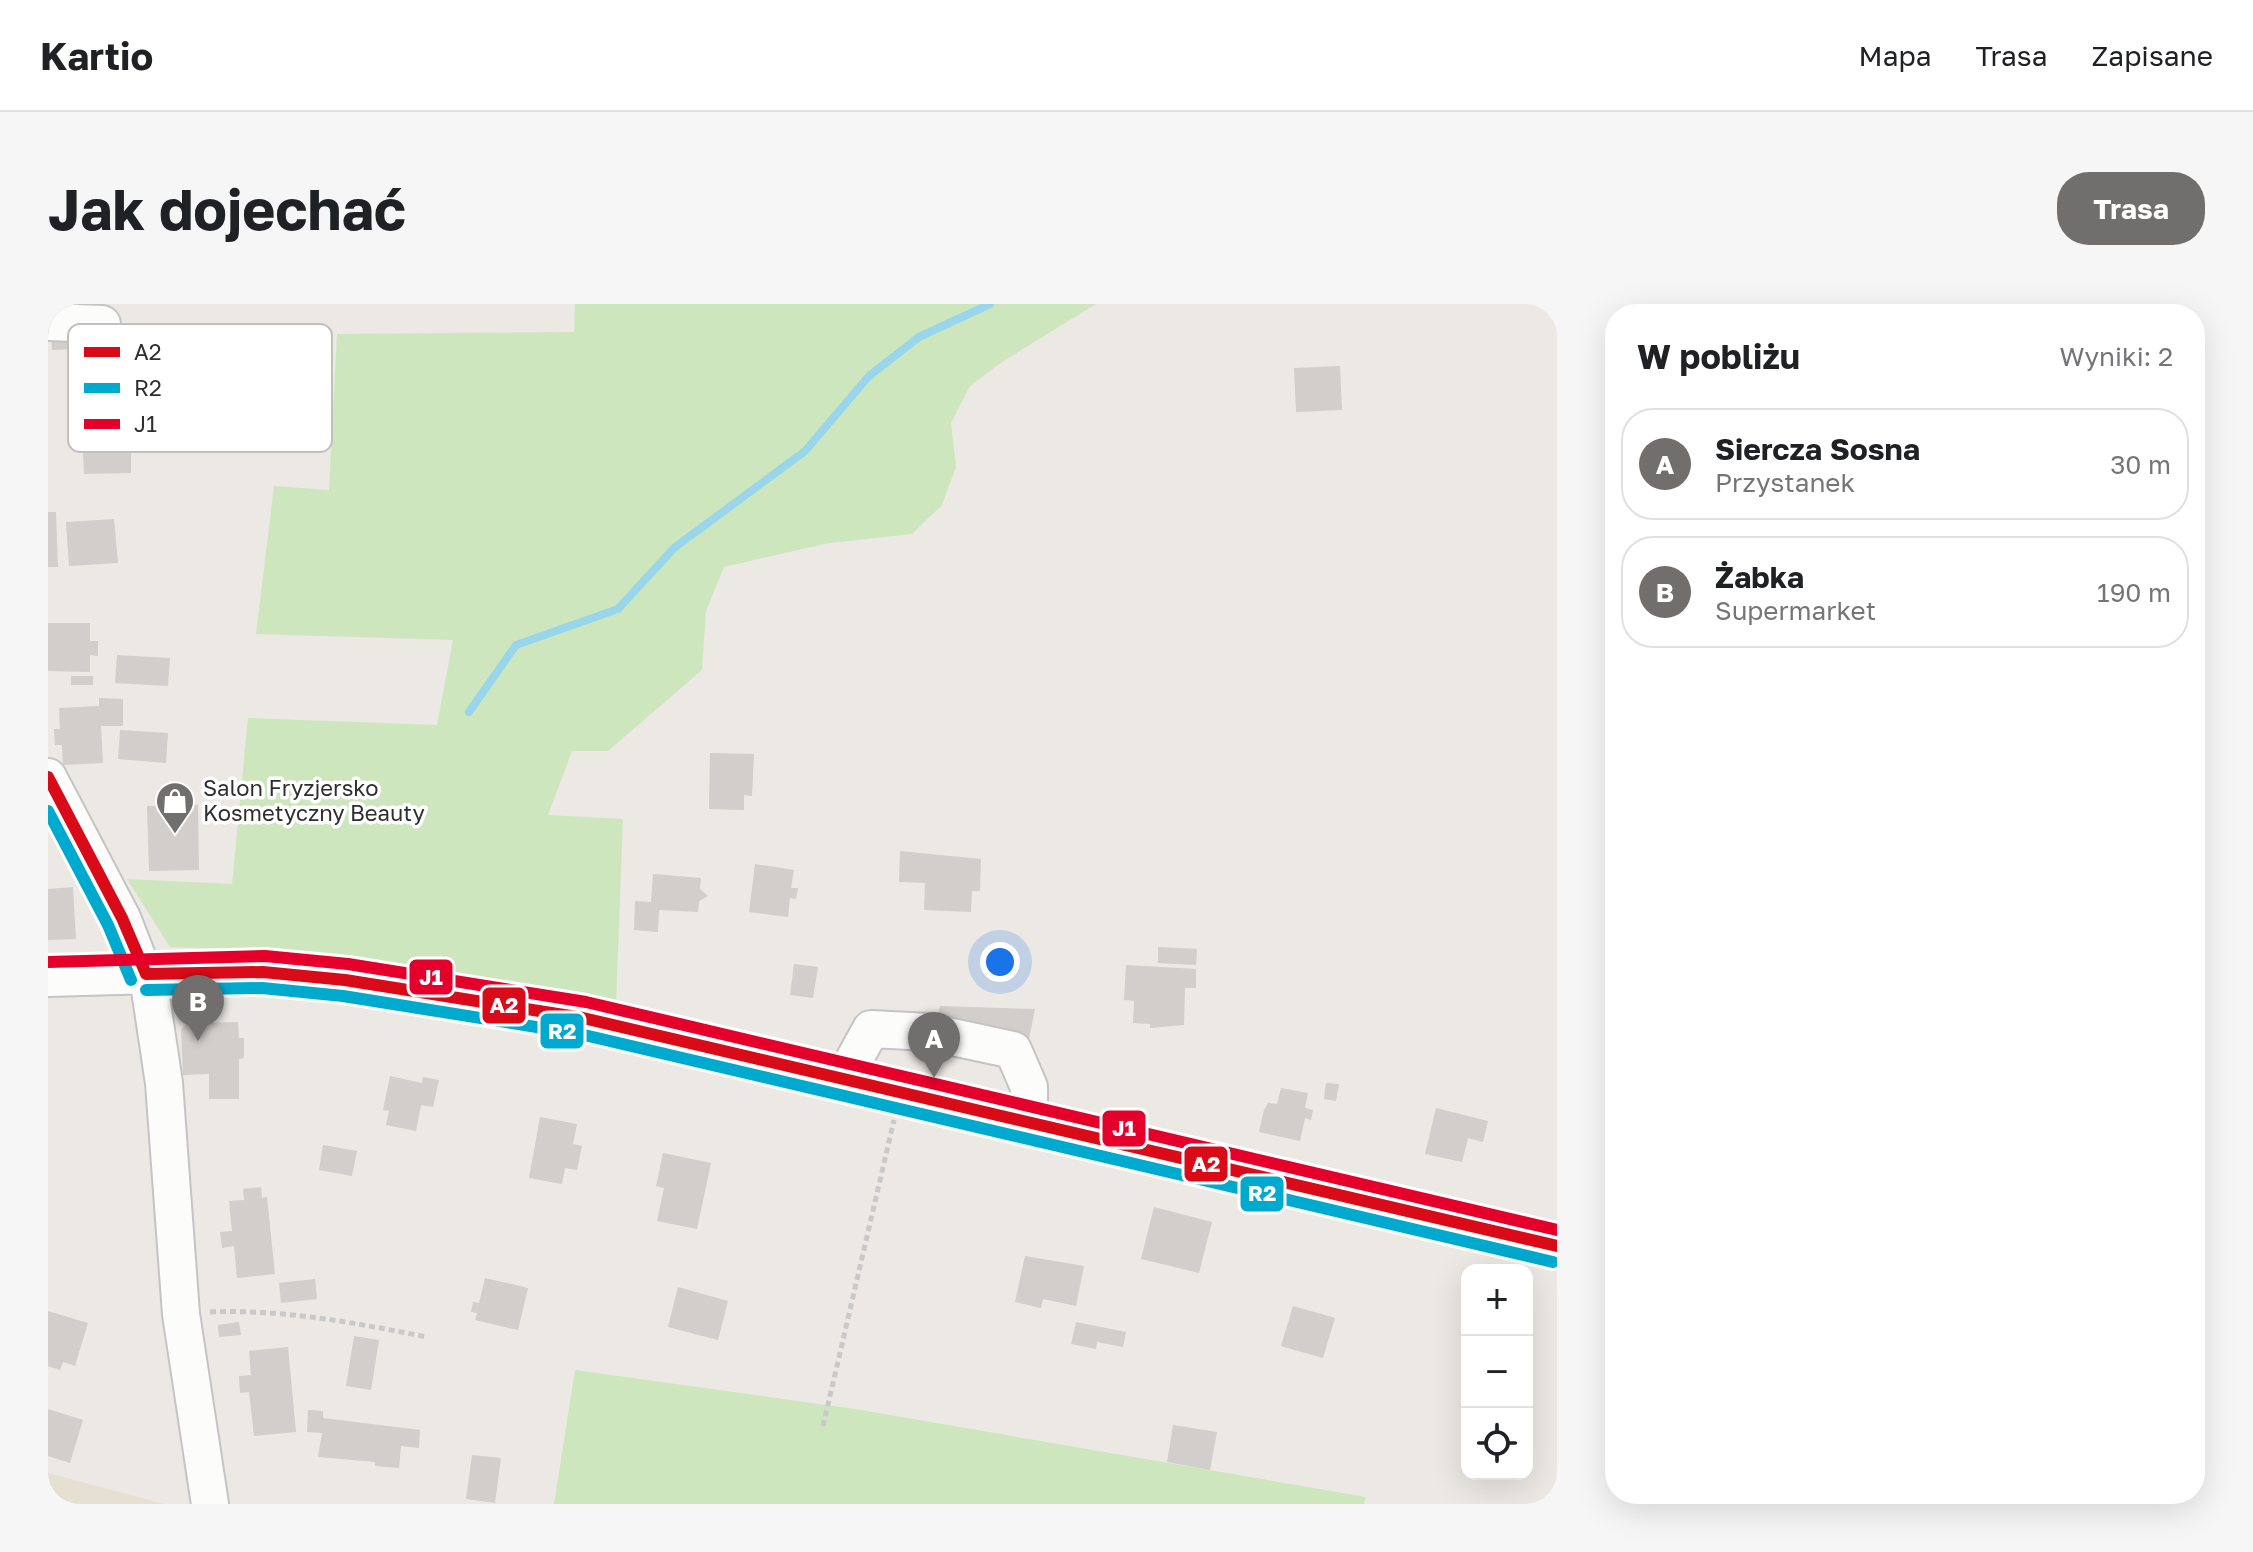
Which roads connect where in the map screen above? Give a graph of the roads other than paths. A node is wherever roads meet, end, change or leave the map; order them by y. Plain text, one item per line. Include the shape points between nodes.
1 (48, 322) edge
2 (102, 324) dead end
3 (48, 777) edge
4 (146, 974) junction
5 (48, 978) edge
6 (844, 1078) junction
7 (1029, 1121) junction
8 (1557, 1246) edge
9 (210, 1504) edge

1 - 2 street
3 - 4 street
4 - 5 street
4 - 6 street via 263,972 461,997 627,1027
4 - 9 street via 164,1083 181,1314
6 - 7 street
6 - 7 street via 871,1029 929,1032 1013,1050 1029,1087
7 - 8 street

